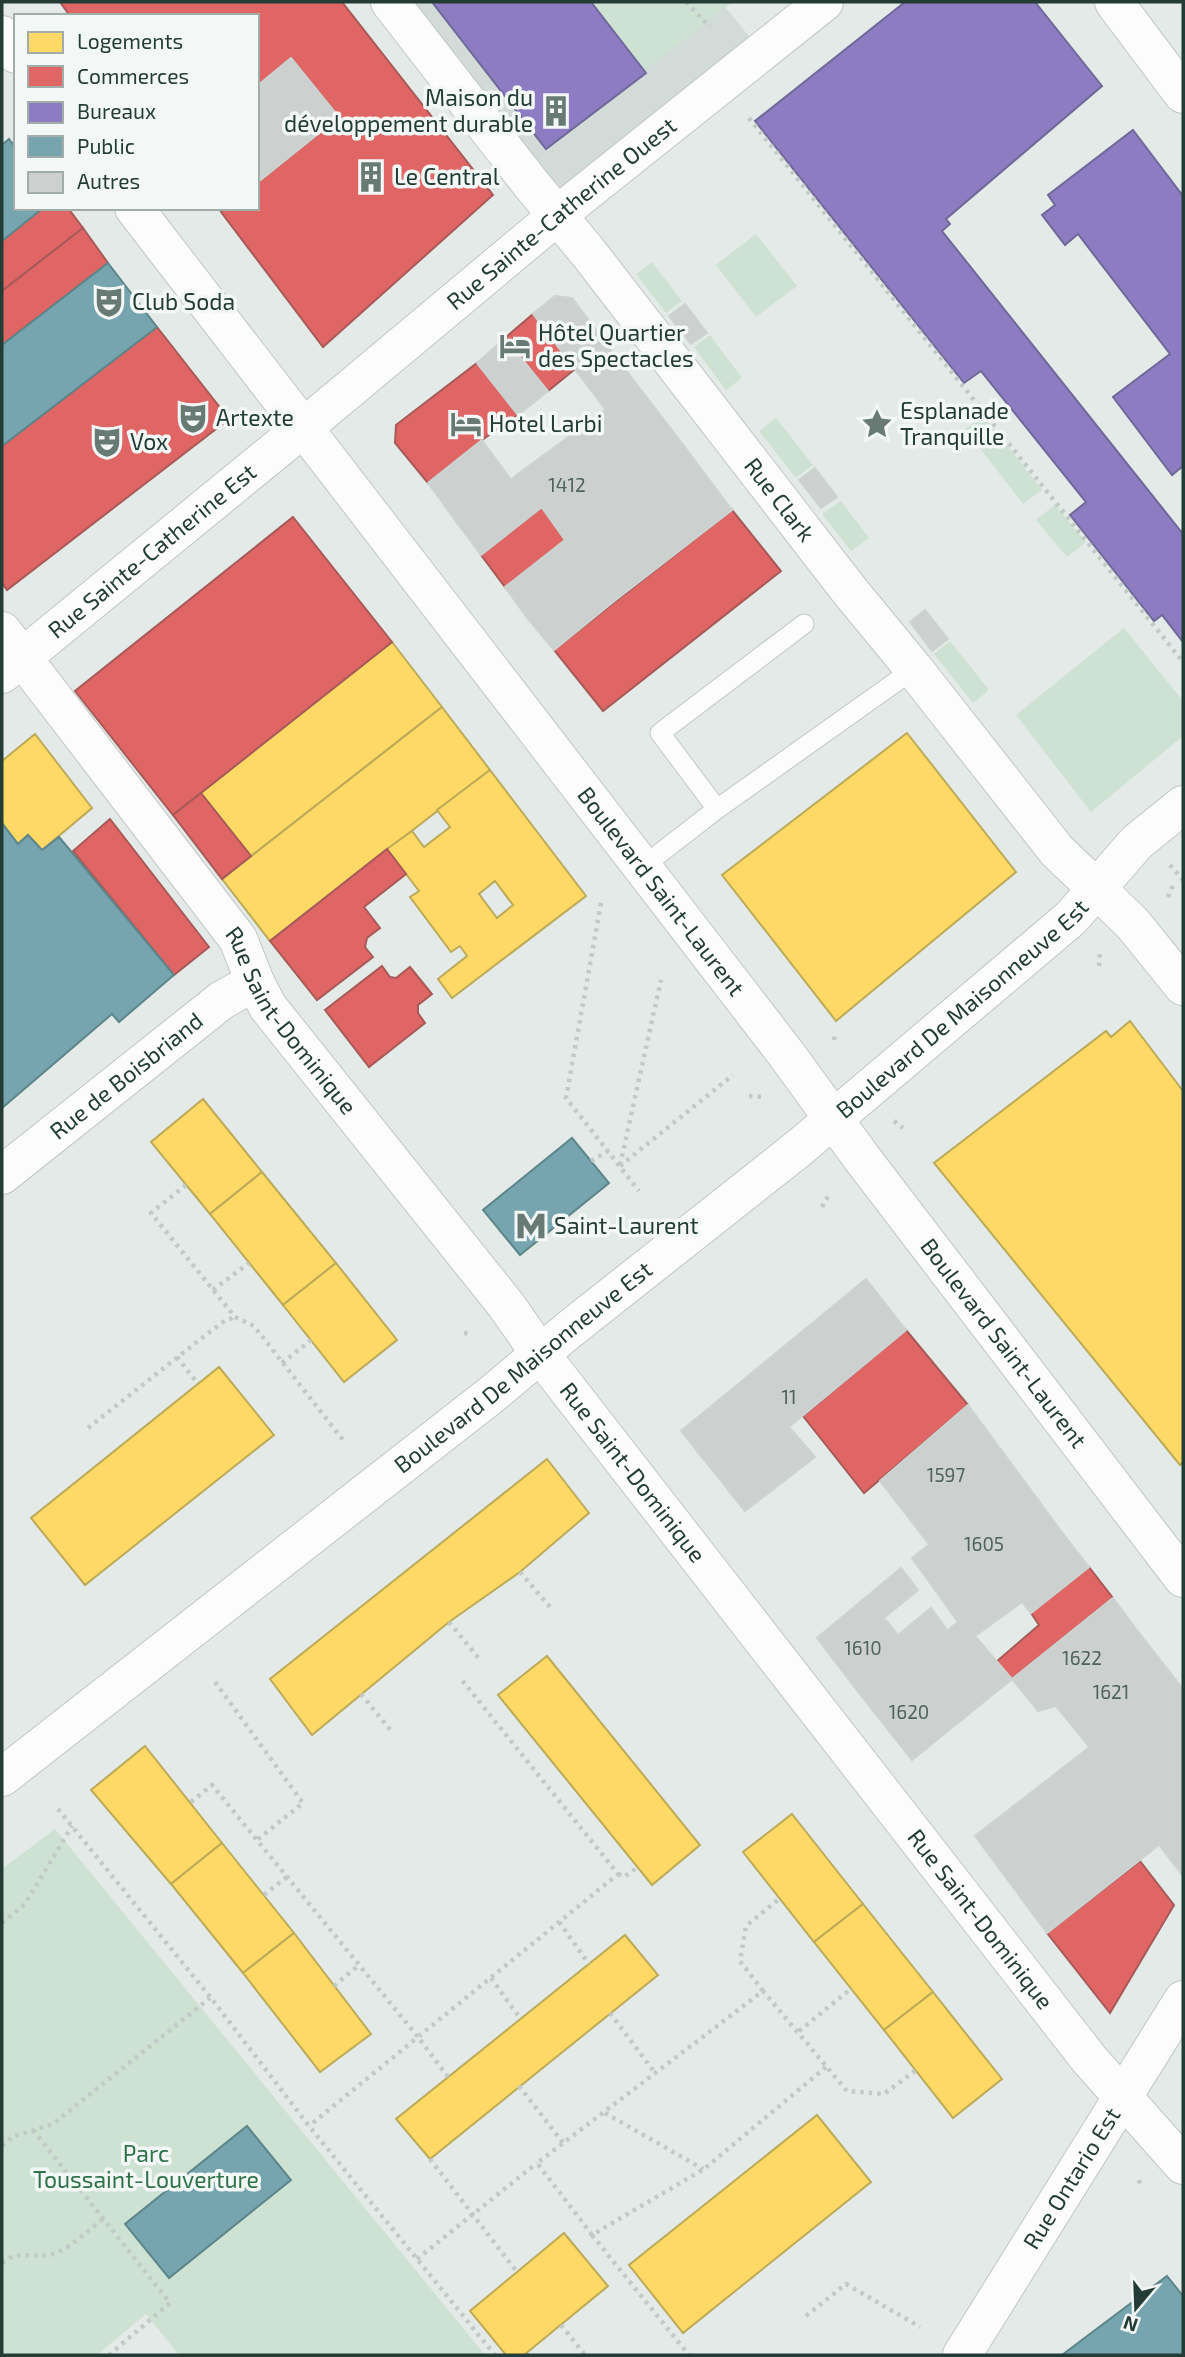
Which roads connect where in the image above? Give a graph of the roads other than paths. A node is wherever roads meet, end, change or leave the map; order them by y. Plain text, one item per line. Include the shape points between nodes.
1 (390, 2) edge
2 (824, 2) edge
3 (1115, 2) edge
4 (2, 35) edge
5 (14, 51) edge
6 (1183, 94) edge
7 (136, 210) edge
8 (557, 216) junction
9 (303, 428) junction
10 (804, 624) dead end
11 (8, 654) edge
12 (914, 669) junction
13 (1183, 805) edge
14 (717, 808) junction
15 (642, 867) junction
16 (1098, 890) junction
17 (255, 982) junction
18 (1183, 986) edge
19 (833, 1118) junction
20 (2, 1175) edge
21 (541, 1354) junction
22 (1183, 1577) edge
23 (2, 1777) edge
24 (1183, 2000) edge
25 (1122, 2097) junction
26 (1183, 2165) edge
27 (962, 2355) edge

1 - 8 street, Rue Clark
2 - 8 street, Rue Sainte-Catherine Ouest
3 - 6 street
4 - 5 street
7 - 9 street, Boulevard Saint-Laurent
8 - 9 street, Rue Sainte-Catherine Ouest
8 - 12 street, Rue Clark
9 - 11 street, Rue Sainte-Catherine Est
9 - 15 street, Boulevard Saint-Laurent
10 - 14 lane via 660,733
11 - 17 street, Rue Saint-Dominique via 238,939
12 - 14 lane
12 - 16 street, Rue Clark via 1057,851
13 - 16 street, Boulevard De Maisonneuve Est via 1137,842
14 - 15 lane
15 - 19 street, Boulevard Saint-Laurent
16 - 18 street, Rue Clark via 1133,924
16 - 19 street, Boulevard De Maisonneuve Est via 1071,918
17 - 20 street, Rue de Boisbriand via 222,1000
17 - 21 street, Rue Saint-Dominique via 268,1007
19 - 21 street, Boulevard De Maisonneuve Est
19 - 22 street, Boulevard Saint-Laurent
21 - 23 street, Boulevard De Maisonneuve Est
21 - 25 street, Rue Saint-Dominique
24 - 25 street, Rue Ontario Est
25 - 26 street, Rue Saint-Dominique
25 - 27 street, Rue Ontario Est

